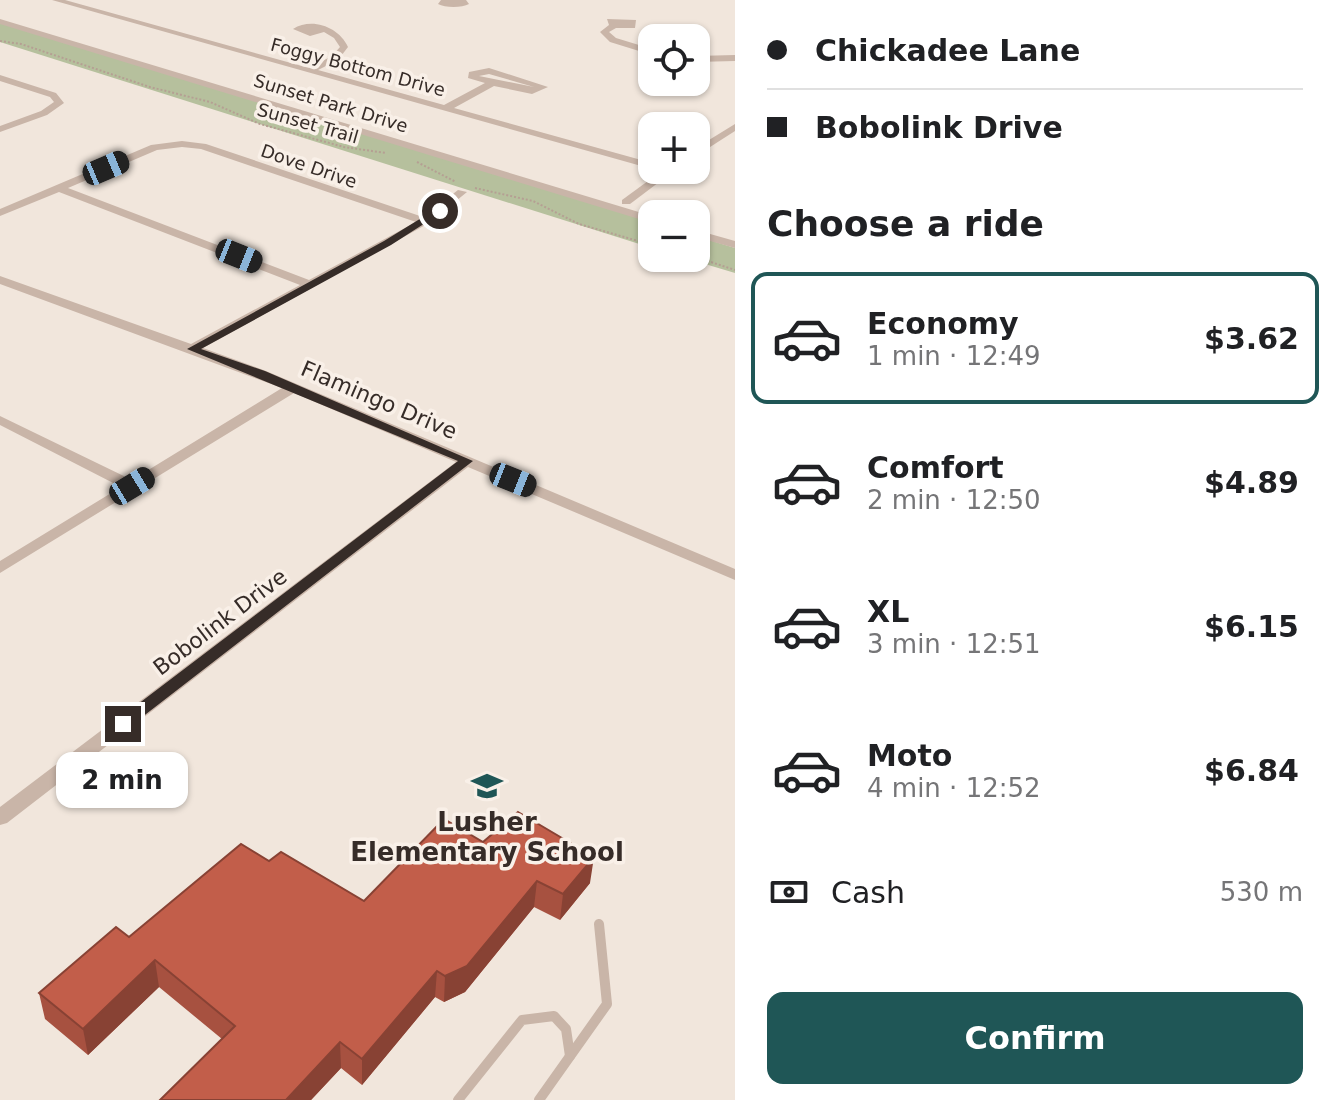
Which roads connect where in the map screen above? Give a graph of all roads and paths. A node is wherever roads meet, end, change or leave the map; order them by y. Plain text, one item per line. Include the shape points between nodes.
1 (56, 0) edge
2 (445, 0) edge
3 (461, 0) edge
4 (0, 21) edge
5 (614, 26) dead end
6 (321, 30) dead end
7 (0, 41) edge
8 (638, 47) edge
9 (735, 58) edge
10 (710, 59) edge
11 (310, 71) junction
12 (0, 78) edge
13 (493, 83) junction
14 (446, 108) junction
15 (735, 127) edge
16 (0, 129) edge
17 (710, 144) edge
18 (394, 155) dead end
19 (406, 157) dead end
20 (638, 162) edge
21 (650, 184) edge
22 (58, 188) junction
23 (462, 192) dead end
24 (626, 202) dead end
25 (0, 213) edge
26 (638, 216) edge
27 (425, 221) junction
28 (710, 237) edge
29 (638, 241) edge
30 (735, 245) edge
31 (710, 262) edge
32 (735, 270) edge
33 (0, 280) edge
34 (310, 284) junction
35 (192, 349) junction
36 (292, 388) junction
37 (0, 420) edge
38 (467, 461) junction
39 (132, 486) junction
40 (0, 568) edge
41 (735, 575) edge
42 (0, 818) edge
43 (599, 924) dead end
44 (570, 1057) junction
45 (458, 1100) edge
46 (539, 1100) edge

1 - 11 street, Foggy Bottom Drive
2 - 3 street via 441,3 450,6 465,4
4 - 26 street, Sunset Park Drive
5 - 8 street via 604,32 606,36
6 - 11 street via 340,38 344,47
7 - 18 path, Sunset Trail via 196,98 260,124
9 - 10 street
11 - 14 street, Foggy Bottom Drive
12 - 16 street via 53,95 59,103
13 - 13 street via 471,76 489,71 543,87 532,91
13 - 14 street
14 - 20 street, Foggy Bottom Drive
15 - 17 street
19 - 29 path via 453,181 533,201 579,224
21 - 24 street
22 - 25 street
22 - 27 street, Dove Drive via 155,147 182,144 202,146
22 - 34 street
23 - 27 street
27 - 34 street
28 - 30 street
31 - 32 path
33 - 35 street, Flamingo Drive
34 - 35 street
35 - 36 street, Flamingo Drive
36 - 38 street, Flamingo Drive
36 - 39 street
37 - 39 street
38 - 41 street, Flamingo Drive
38 - 42 street, Bobolink Drive
39 - 40 street
43 - 44 lane via 607,1004
44 - 45 lane via 566,1029 554,1016 522,1020
44 - 46 lane

